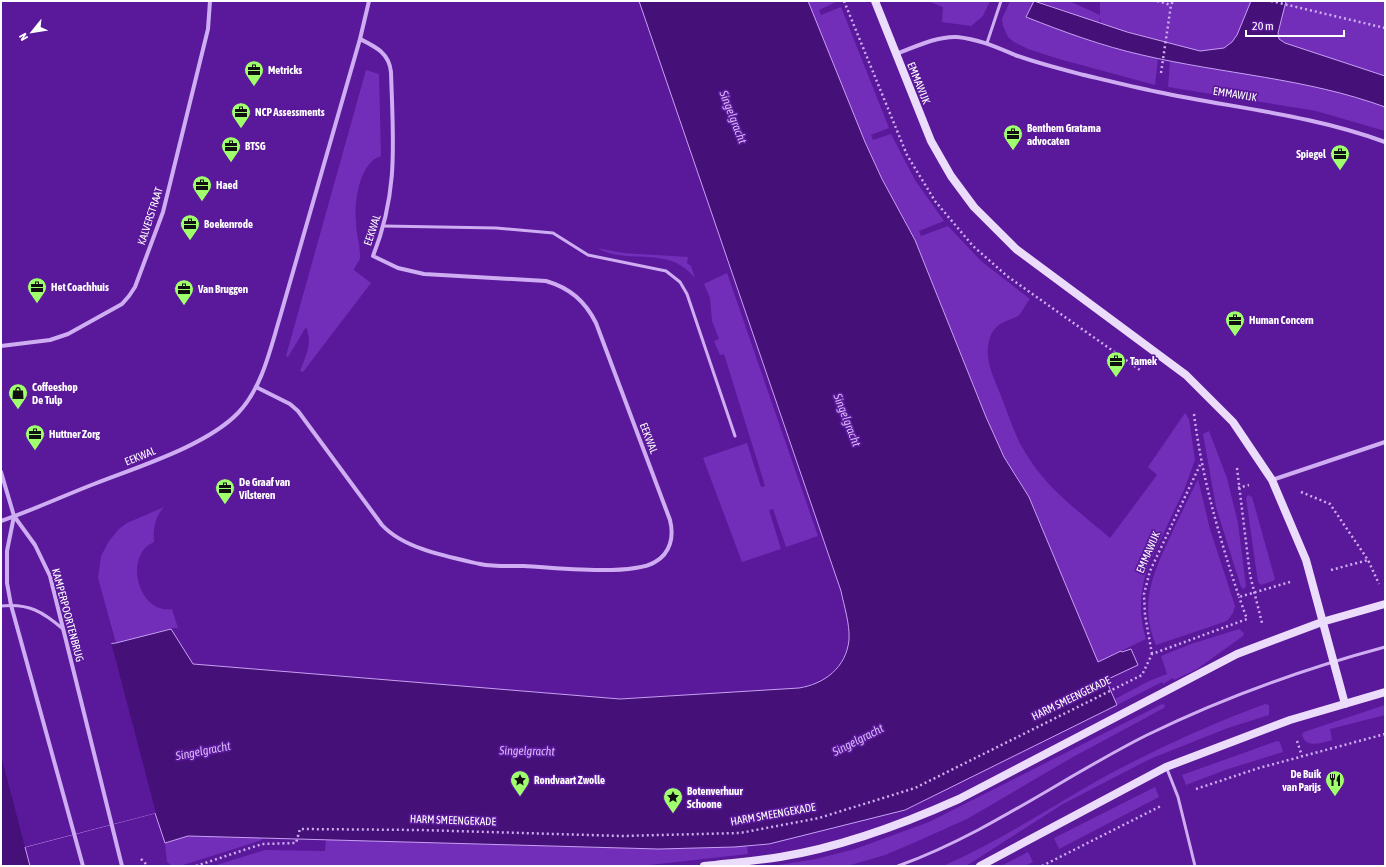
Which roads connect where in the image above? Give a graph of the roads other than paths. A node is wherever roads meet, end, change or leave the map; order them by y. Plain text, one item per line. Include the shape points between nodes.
1 (210, 1) edge
2 (369, 1) edge
3 (874, 1) edge
4 (1001, 1) edge
5 (360, 39) junction
6 (987, 43) junction
7 (896, 54) junction
8 (1385, 142) edge
9 (384, 226) junction
10 (1, 346) edge
11 (256, 387) junction
12 (735, 436) dead end
13 (1385, 442) edge
14 (1, 472) edge
15 (1272, 480) junction
16 (14, 516) junction
17 (1, 521) edge
18 (1385, 604) edge
19 (11, 605) junction
20 (1, 606) edge
21 (1322, 622) junction
22 (63, 629) junction
23 (1385, 647) edge
24 (1334, 661) junction
25 (1385, 692) edge
26 (1345, 704) junction
27 (1166, 767) junction
28 (82, 866) edge
29 (122, 866) edge
30 (704, 866) edge
31 (898, 866) edge
32 (980, 866) edge
33 (1195, 866) edge

1 - 10 street, KALVERSTRAAT via 208,29 162,212 132,292 122,304 68,334 50,340
2 - 5 street, EEKWAL
3 - 7 main road
4 - 6 lane
5 - 9 street, EEKWAL via 382,51 389,61 391,72 394,163
5 - 11 street, EEKWAL via 280,317
6 - 7 street, EMMAWIJK via 955,37 935,40
6 - 8 street, EMMAWIJK via 1044,65 1083,75 1158,92 1264,110 1356,132
7 - 15 main road, EMMAWIJK via 931,141 951,176 974,207 1021,253 1186,375 1233,422
9 - 11 street, EEKWAL via 373,256 398,268 424,274 546,281 572,293 586,306 596,323 670,520 672,536 662,558 647,566 607,570 482,564 402,542 382,525 298,411
9 - 12 lane via 496,228 553,233 588,255 666,271 680,282 687,294
11 - 16 street, EEKWAL via 245,405 230,420 192,443 159,459
13 - 15 street
14 - 16 street
15 - 21 main road, EMMAWIJK via 1306,560
16 - 17 street, EEKWAL
16 - 19 street via 7,551 7,583
16 - 22 street, KAMPERPOORTENBRUG via 35,545 50,576
18 - 21 main road
19 - 20 lane
19 - 22 lane via 30,607
19 - 28 street
21 - 24 main road, EMMAWIJK
21 - 30 main road via 1237,654 959,799 921,816 883,831 808,852
22 - 29 street, KAMPERPOORTENBRUG
23 - 24 lane
24 - 26 main road, EMMAWIJK
24 - 31 lane via 1252,690 1147,736 973,834 922,858
25 - 26 main road
26 - 27 main road via 1290,720
27 - 32 main road
27 - 33 lane via 1178,797

